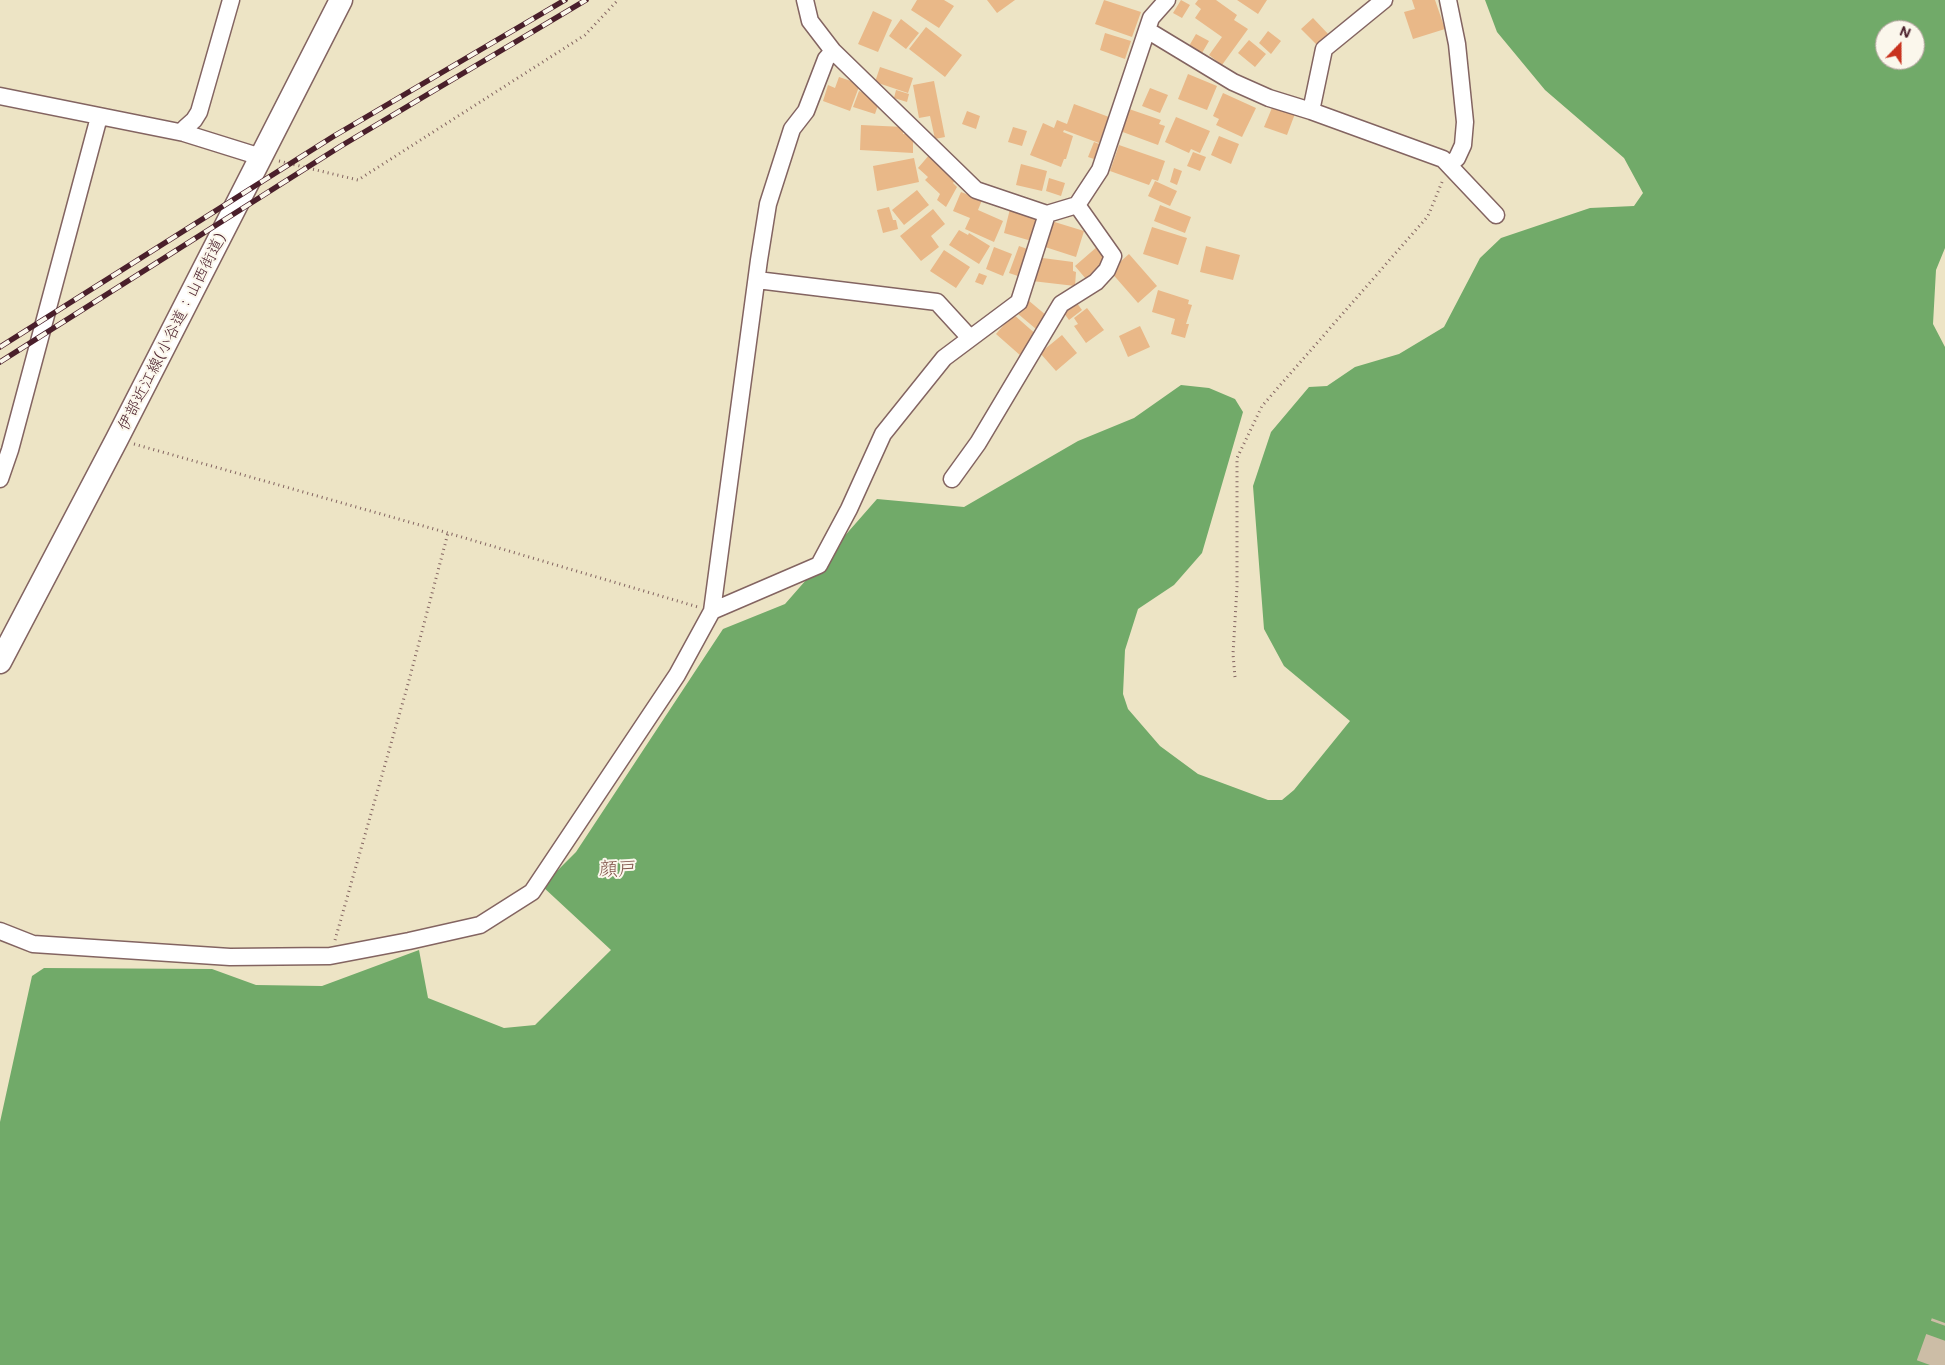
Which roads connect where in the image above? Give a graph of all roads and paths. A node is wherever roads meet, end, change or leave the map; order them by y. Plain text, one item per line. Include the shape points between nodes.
1 (231, 0) edge
2 (341, 0) edge
3 (618, 0) edge
4 (805, 0) edge
5 (1167, 0) edge
6 (1384, 0) edge
7 (1448, 0) edge
8 (1147, 30) junction
9 (832, 51) junction
10 (0, 96) edge
11 (1311, 111) junction
12 (99, 117) junction
13 (184, 134) junction
14 (261, 157) junction
15 (1450, 165) junction
16 (1077, 205) junction
17 (1047, 214) junction
18 (1496, 216) dead end
19 (757, 280) junction
20 (970, 338) junction
21 (117, 439) junction
22 (0, 479) edge
23 (952, 479) dead end
24 (448, 533) junction
25 (712, 611) junction
26 (0, 662) edge
27 (1235, 677) dead end
28 (0, 931) edge
29 (330, 956) junction

1 - 13 street via 199,112 185,128
2 - 14 main road, 伊部近江線(小谷道：山西街道)
3 - 14 path via 585,35 358,180
4 - 9 street via 810,21
5 - 8 street via 1151,18
6 - 11 street via 1324,49
7 - 15 street via 1457,44 1465,122 1463,145
8 - 11 street via 1233,82
8 - 16 street via 1100,170
9 - 17 street via 976,190
9 - 19 street via 826,58 806,112 792,129 768,204
10 - 12 street
11 - 15 street via 1443,158
12 - 13 street
12 - 22 street
13 - 14 street
14 - 21 main road, 伊部近江線(小谷道：山西街道)
15 - 18 street
15 - 27 path via 1428,216 1262,406 1237,458 1237,587 1232,654
16 - 17 street
16 - 23 street via 1113,256 1107,270 1096,282 1061,304 978,443
17 - 20 street via 1019,302
19 - 20 street via 937,302
19 - 25 street
20 - 25 street via 944,358 883,434 818,564
21 - 24 path
21 - 26 main road, 伊部近江線(小谷道：山西街道)
24 - 25 path
24 - 29 path
25 - 29 street via 676,675 532,892 480,925
28 - 29 street via 33,944 230,957

